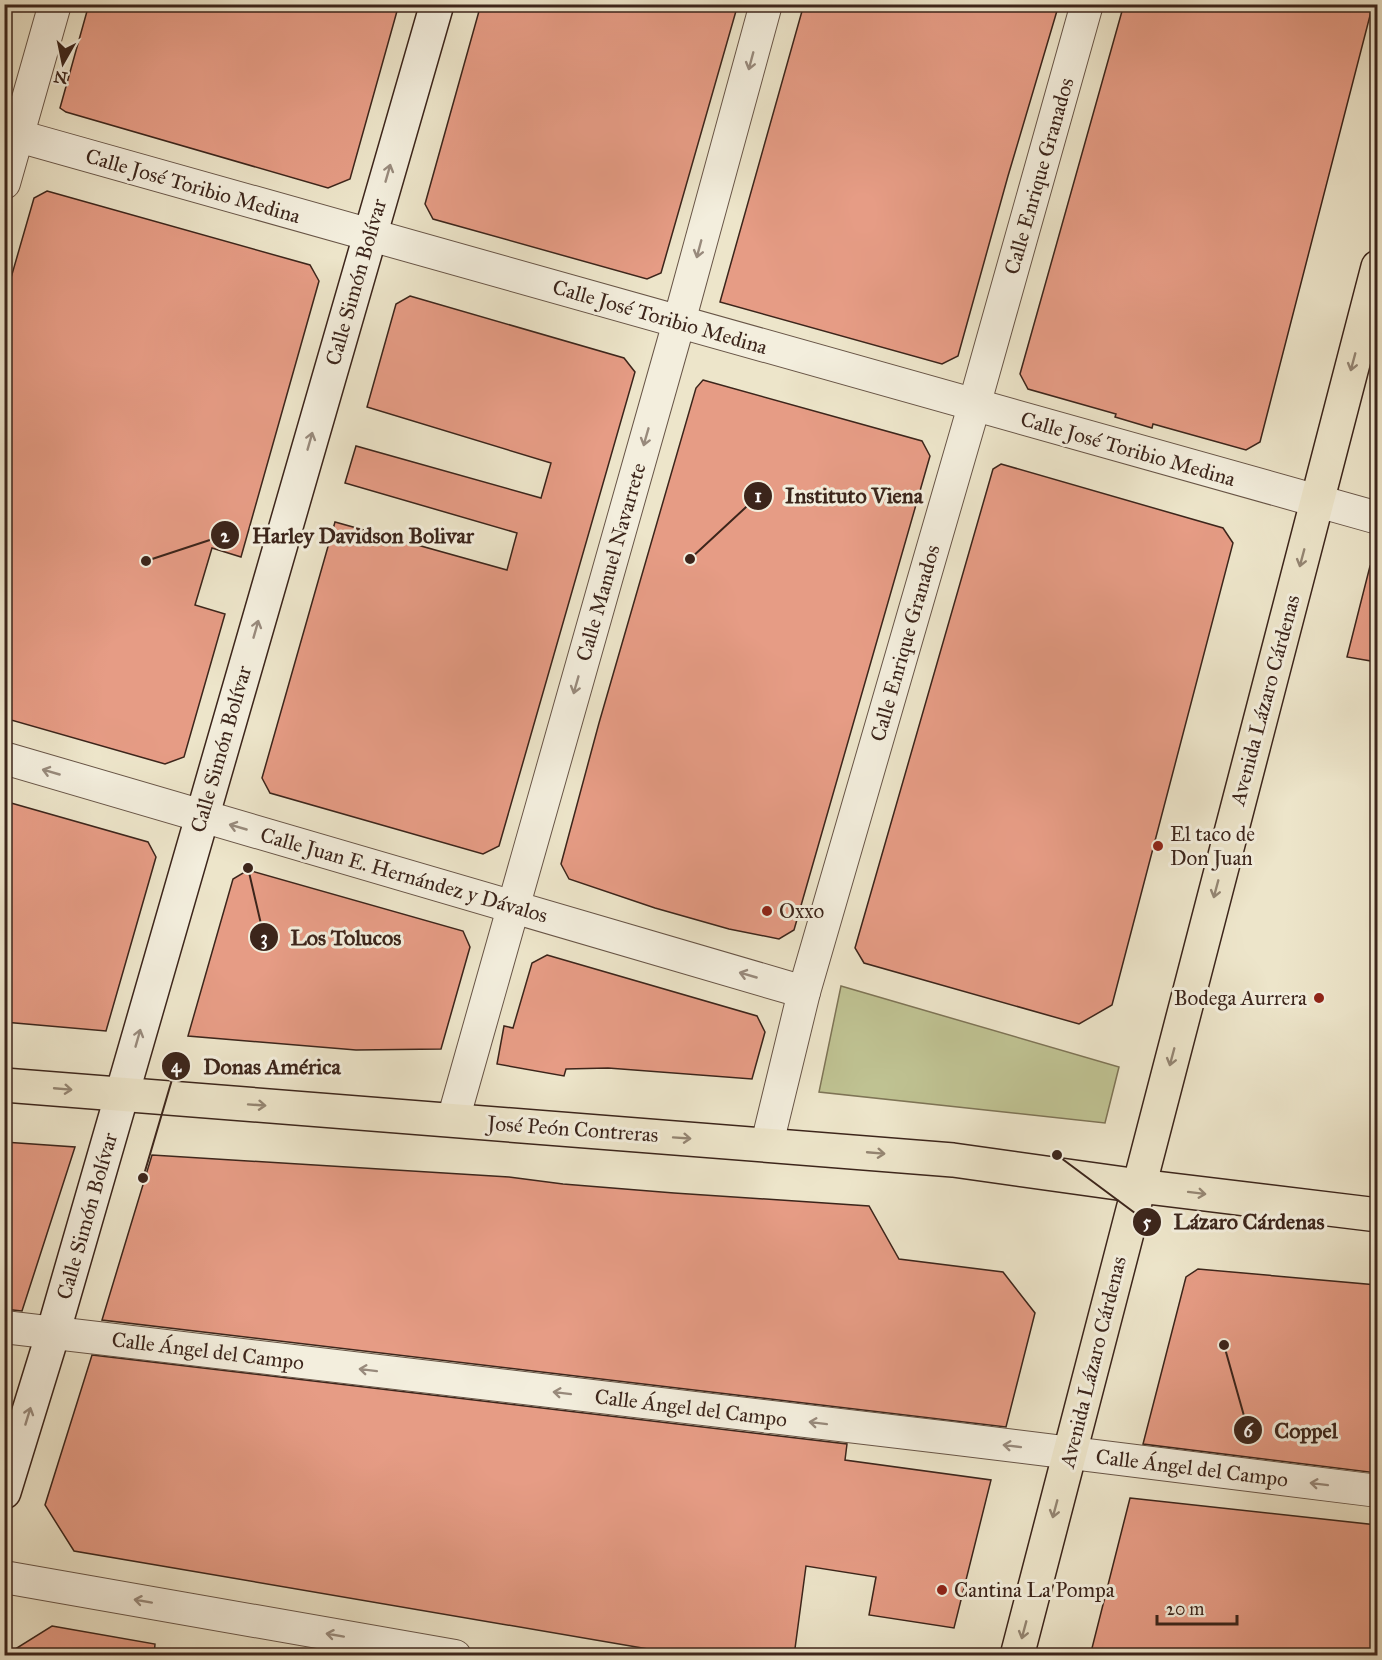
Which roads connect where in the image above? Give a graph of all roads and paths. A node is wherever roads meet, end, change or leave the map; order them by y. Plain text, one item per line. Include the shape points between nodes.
1 (55, 4) edge
2 (437, 4) edge
3 (766, 4) edge
4 (1087, 4) edge
5 (11, 134) edge
6 (4, 183) edge
7 (370, 236) junction
8 (1377, 267) edge
9 (679, 322) junction
10 (974, 406) junction
11 (1317, 501) junction
12 (1377, 518) edge
13 (4, 758) edge
14 (202, 816) junction
15 (513, 907) junction
16 (804, 992) junction
17 (4, 1085) edge
18 (121, 1094) junction
19 (453, 1120) junction
20 (767, 1144) junction
21 (1139, 1186) junction
22 (1377, 1215) edge
23 (4, 1327) edge
24 (53, 1333) junction
25 (1070, 1453) junction
26 (1377, 1491) edge
27 (4, 1492) edge
28 (4, 1577) edge
29 (455, 1656) edge
30 (1017, 1656) edge

1 - 5 street
7 -> 2 street, Calle Simón Bolívar
3 -> 9 street, Calle Manuel Navarrete
4 - 10 street, Calle Enrique Granados
5 - 6 street
5 - 7 street, Calle José Toribio Medina
7 - 9 street, Calle José Toribio Medina
14 -> 7 street, Calle Simón Bolívar
8 -> 11 main road, Avenida Lázaro Cárdenas
9 - 10 street, Calle José Toribio Medina
9 -> 15 street, Calle Manuel Navarrete
10 - 11 street, Calle José Toribio Medina
10 - 16 street, Calle Enrique Granados
11 - 12 street, Calle José Toribio Medina
11 -> 21 main road, Avenida Lázaro Cárdenas
14 -> 13 street, Calle Juan E. Hernández y Dávalos
15 -> 14 street, Calle Juan E. Hernández y Dávalos
18 -> 14 street, Calle Simón Bolívar
16 -> 15 street, Calle Juan E. Hernández y Dávalos
15 - 19 street, Calle Manuel Navarrete
16 - 20 street, Calle Enrique Granados
17 -> 18 main road, José Peón Contreras
18 -> 19 main road, José Peón Contreras
18 - 24 street, Calle Simón Bolívar
19 -> 20 main road, José Peón Contreras
20 -> 21 main road, José Peón Contreras via 953,1160
21 -> 22 main road, José Peón Contreras
21 - 25 main road, Avenida Lázaro Cárdenas
23 - 24 street, Calle Ángel del Campo
25 -> 24 street, Calle Ángel del Campo
27 -> 24 street, Calle Simón Bolívar
26 -> 25 street, Calle Ángel del Campo
25 -> 30 main road, Avenida Lázaro Cárdenas
29 -> 28 street

